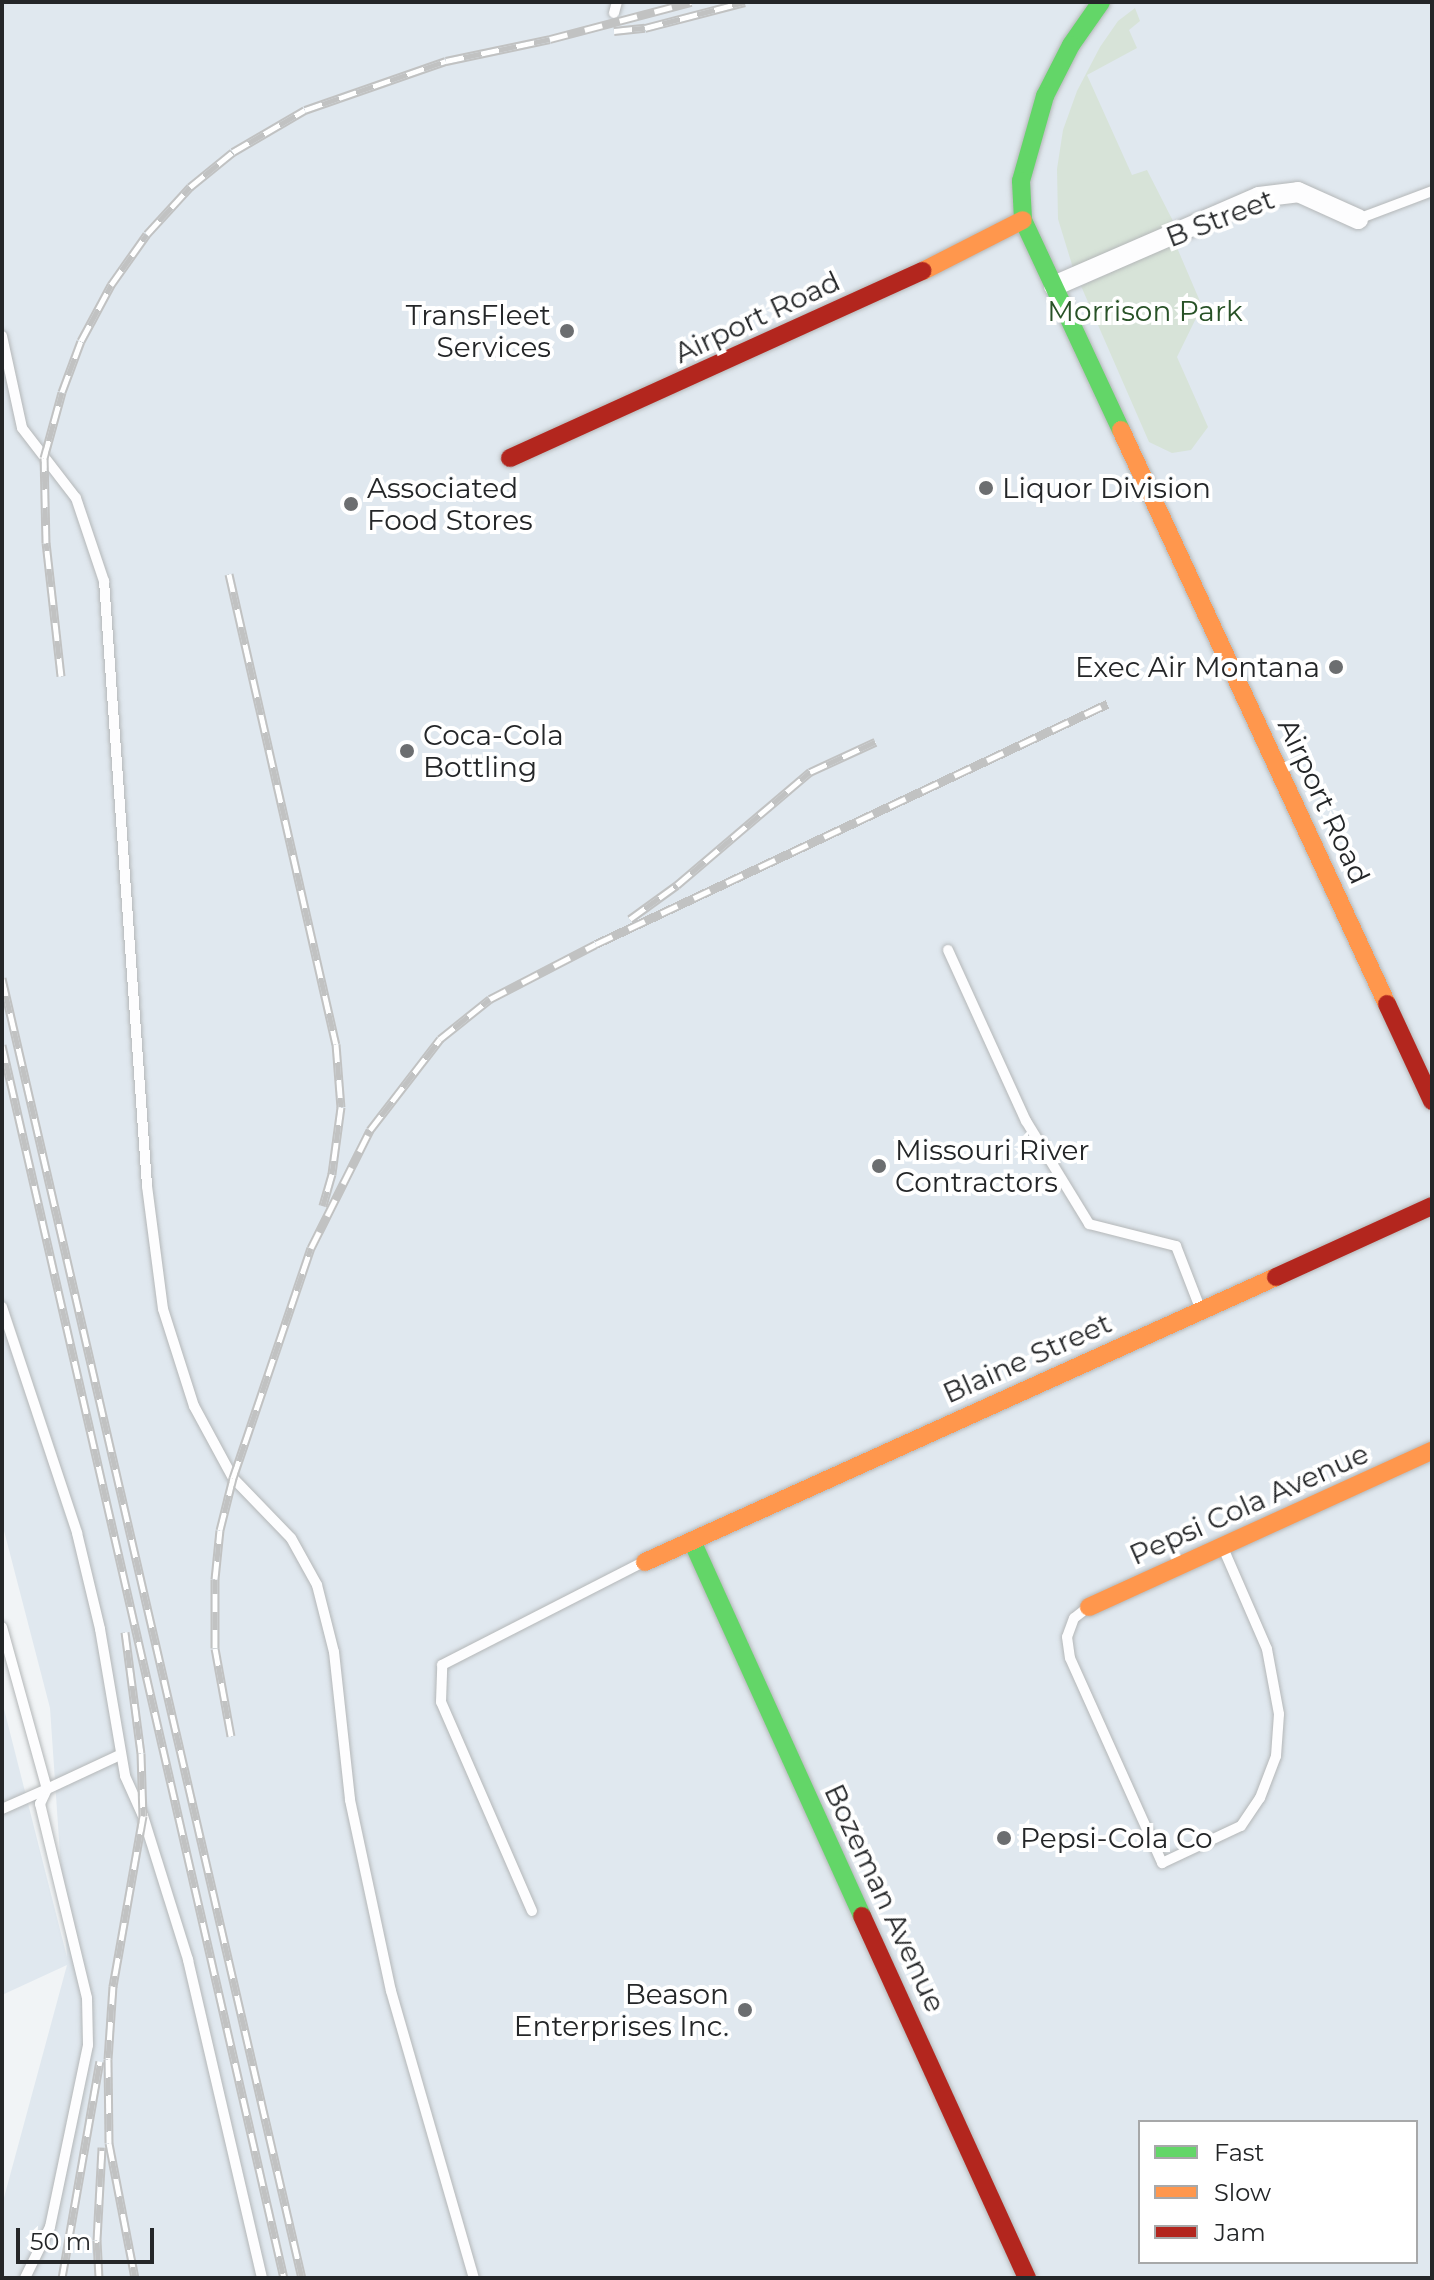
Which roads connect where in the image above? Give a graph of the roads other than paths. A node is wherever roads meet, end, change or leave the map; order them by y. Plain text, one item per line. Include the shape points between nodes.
1 (1101, 2) edge
2 (1432, 191) edge
3 (1358, 219) joint
4 (1023, 220) junction
5 (1054, 286) junction
6 (2, 336) edge
7 (510, 458) dead end
8 (948, 950) dead end
9 (1432, 1101) edge
10 (1432, 1206) edge
11 (2, 1307) edge
12 (1201, 1310) junction
13 (1432, 1451) edge
14 (692, 1541) junction
15 (1222, 1547) junction
16 (645, 1562) joint
17 (1089, 1607) joint
18 (2, 1627) edge
19 (120, 1755) junction
20 (47, 1789) junction
21 (2, 1809) edge
22 (532, 1911) dead end
23 (25, 2278) edge
24 (262, 2278) edge
25 (474, 2278) edge
26 (1027, 2278) edge

1 - 4 street, Airport Road via 1045,96 1021,181
2 - 3 lane, B Street
3 - 5 street, B Street via 1298,192 1259,197
4 - 5 street, Airport Road
4 - 7 street, Airport Road via 936,265
5 - 9 street, Airport Road
6 - 25 lane via 22,428 76,498 104,581 147,1186 163,1309 194,1406 233,1478 291,1538 317,1585 334,1652 350,1800 391,1991
8 - 12 lane via 1026,1121 1089,1224 1176,1246
10 - 12 street, Blaine Street
11 - 19 lane via 77,1533 100,1629
12 - 14 street, Blaine Street
13 - 15 street, Pepsi Cola Avenue
14 - 16 street, Blaine Street
14 - 26 street, Bozeman Avenue
15 - 17 street, Pepsi Cola Avenue
15 - 17 lane via 1267,1649 1279,1714 1276,1756 1260,1798 1241,1826 1162,1863 1070,1658 1067,1637 1074,1618
16 - 22 lane via 442,1665 441,1702
18 - 20 lane
19 - 20 lane
19 - 24 lane via 188,1960
20 - 21 lane
20 - 23 lane via 40,1804 87,1998 88,2045 50,2227

